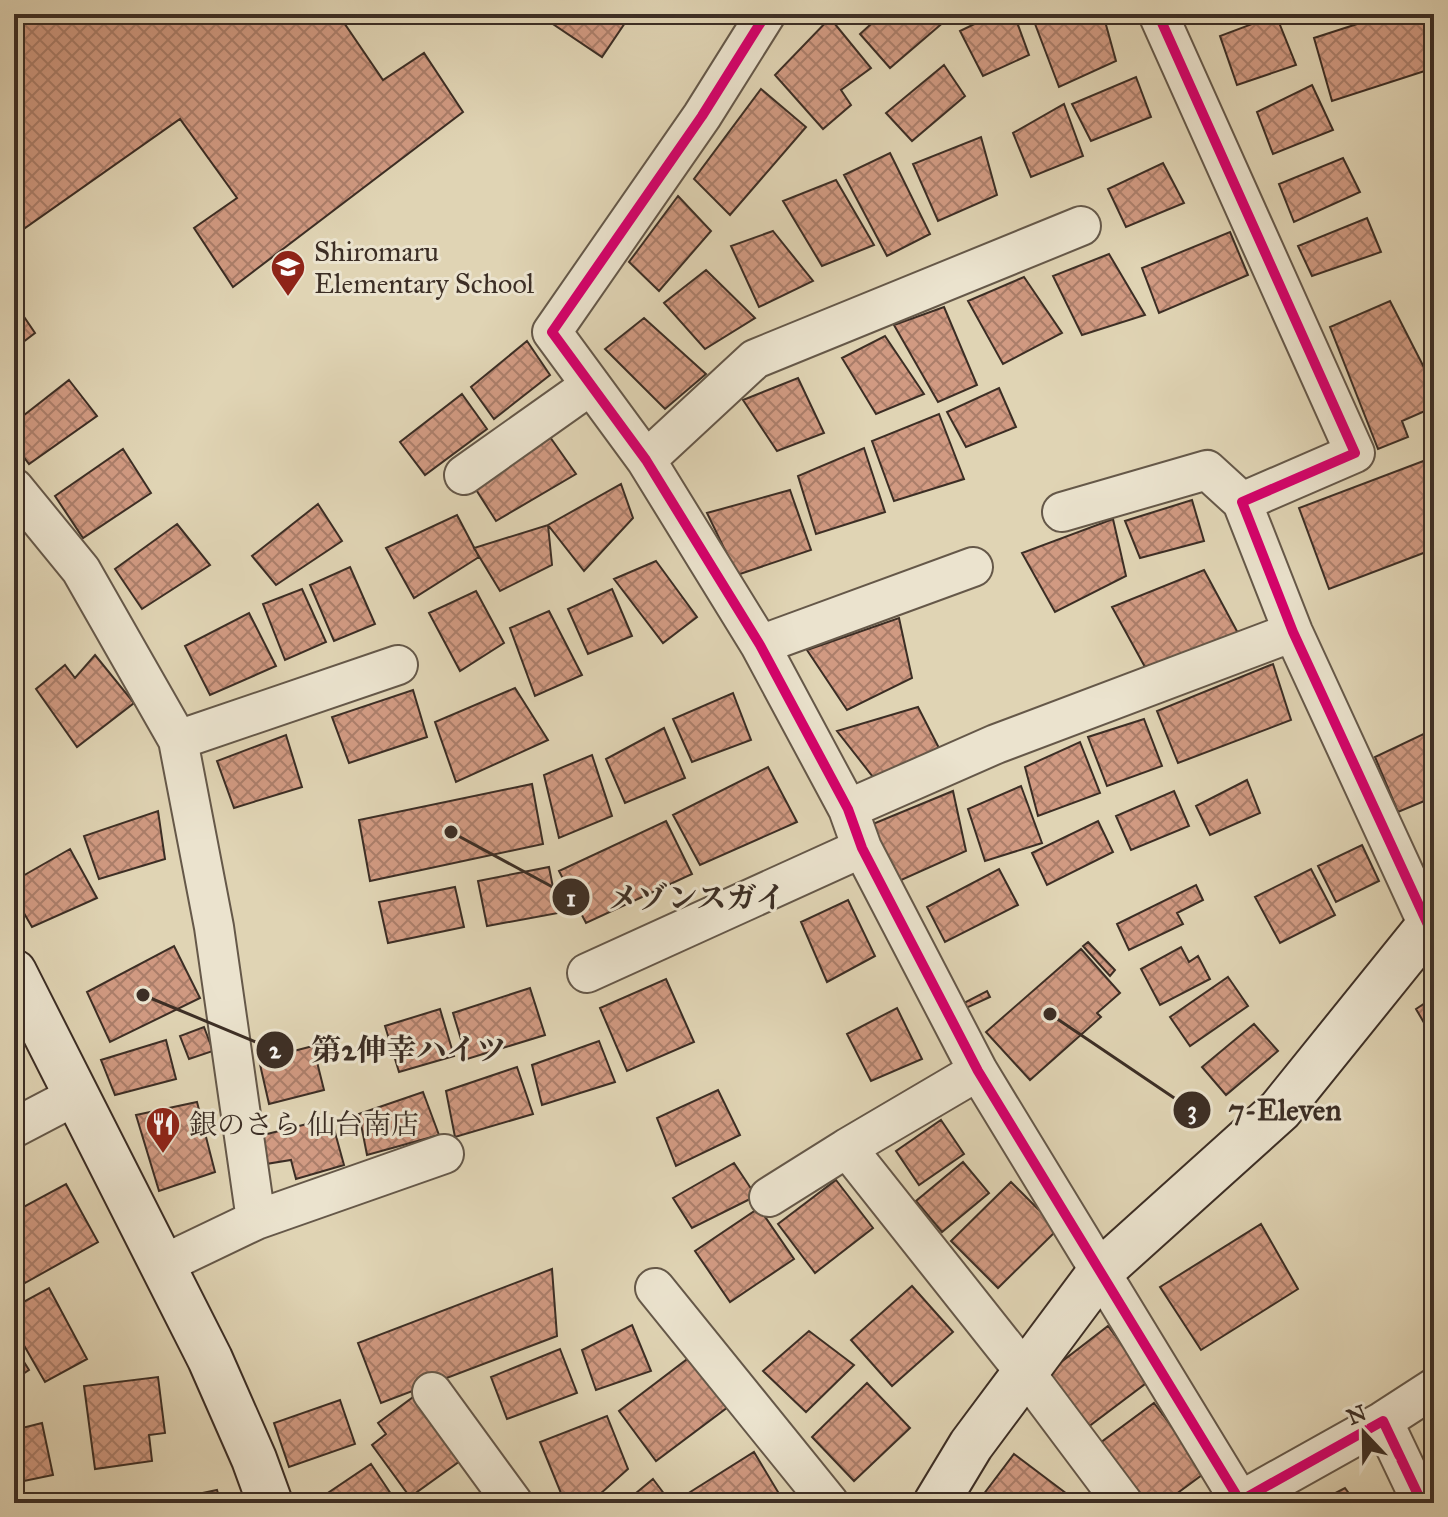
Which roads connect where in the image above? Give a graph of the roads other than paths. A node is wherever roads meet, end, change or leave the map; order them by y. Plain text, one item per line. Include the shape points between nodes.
1 (766, 14) edge
2 (1158, 14) edge
3 (1081, 226) dead end
4 (591, 385) junction
5 (646, 460) junction
6 (464, 475) dead end
7 (14, 488) edge
8 (1242, 502) junction
9 (1062, 512) dead end
10 (973, 567) dead end
11 (1293, 632) junction
12 (760, 645) junction
13 (398, 665) dead end
14 (178, 740) junction
15 (848, 809) junction
16 (862, 848) junction
17 (1432, 923) edge
18 (14, 972) edge
19 (587, 973) dead end
20 (978, 1071) junction
21 (77, 1095) junction
22 (14, 1128) edge
23 (847, 1148) junction
24 (444, 1154) dead end
25 (769, 1197) dead end
26 (256, 1220) junction
27 (162, 1265) junction
28 (1100, 1272) junction
29 (655, 1288) dead end
30 (1024, 1371) junction
31 (1434, 1388) edge
32 (432, 1392) dead end
33 (1383, 1421) junction
34 (270, 1503) edge
35 (513, 1503) edge
36 (829, 1503) edge
37 (936, 1503) edge
38 (1123, 1503) edge
39 (1422, 1503) edge

1 - 4 street via 552,332
2 - 8 street via 1355,453
3 - 5 street via 755,359
4 - 5 street
4 - 6 street
5 - 12 street
7 - 14 street via 81,570
8 - 9 street via 1207,470
8 - 11 street
10 - 12 street
11 - 15 street via 996,744
11 - 17 street
12 - 15 street
13 - 14 street
14 - 26 street via 214,927
15 - 16 street
16 - 19 street
16 - 20 street
17 - 28 street via 1280,1110
18 - 21 street
20 - 23 street
20 - 28 street
21 - 22 street
21 - 27 street
23 - 25 street
23 - 30 street
24 - 26 street
26 - 27 street
27 - 34 street via 210,1359
28 - 30 street
28 - 33 street via 1240,1501
29 - 36 street
30 - 37 street
30 - 38 street
31 - 33 street
32 - 35 street
33 - 39 street

